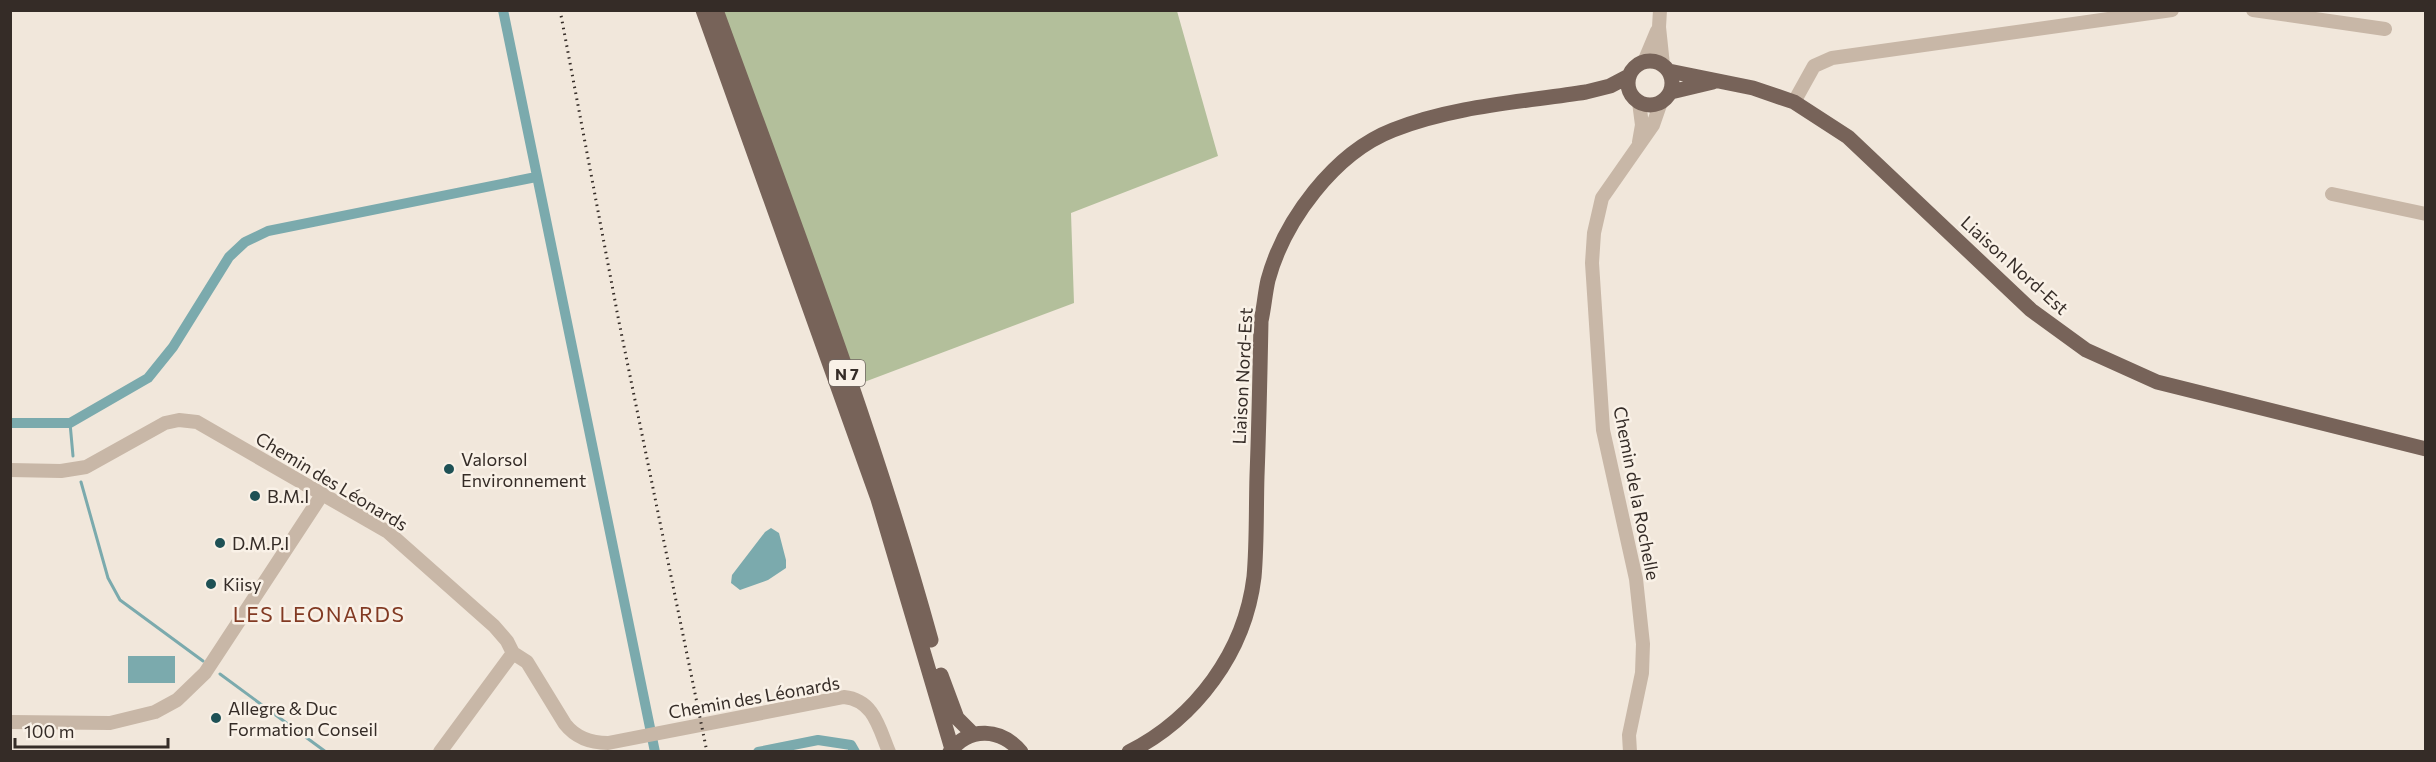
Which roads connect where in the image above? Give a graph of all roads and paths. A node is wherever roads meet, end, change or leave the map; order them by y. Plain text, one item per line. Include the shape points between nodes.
1 (704, 10) edge
2 (717, 10) edge
3 (1660, 10) edge
4 (2172, 10) edge
5 (2253, 10) edge
6 (1659, 27) junction
7 (2385, 29) dead end
8 (1644, 62) junction
9 (1666, 68) junction
10 (1629, 76) junction
11 (1716, 81) junction
12 (1586, 92) junction
13 (1666, 97) junction
14 (1636, 99) junction
15 (1794, 102) junction
16 (1639, 144) junction
17 (2332, 194) dead end
18 (2426, 214) edge
19 (2426, 449) edge
20 (10, 470) edge
21 (323, 493) junction
22 (513, 653) junction
23 (10, 722) edge
24 (973, 734) junction
25 (951, 750) edge
26 (440, 752) edge
27 (889, 752) edge
28 (1021, 752) edge
29 (1129, 752) edge
30 (1630, 752) edge

1 - 25 main road, N 7 via 878,499
2 - 24 main road, N 7 via 874,451 946,691 957,718
3 - 6 street
4 - 15 street via 1832,58 1815,66
5 - 7 street
6 - 8 street
6 - 9 street
8 - 9 main road via 1653,61
8 - 10 main road
9 - 11 main road, Liaison Nord-Est
9 - 13 main road via 1672,81
10 - 12 main road, Liaison Nord-Est
10 - 14 main road via 1628,87
11 - 13 main road, Liaison Nord-Est
11 - 15 main road, Liaison Nord-Est
12 - 14 main road, Liaison Nord-Est
12 - 29 main road, Liaison Nord-Est via 1425,119 1390,130 1354,153 1318,185 1289,227 1266,290 1254,578 1243,622 1224,664 1200,699 1172,725
13 - 14 main road via 1650,105
13 - 16 street, Chemin de la Rochelle
14 - 16 street via 1642,125
15 - 19 main road, Liaison Nord-Est via 1848,137 2031,310 2086,350 2157,382
16 - 30 street, Chemin de la Rochelle via 1602,198 1592,263 1603,430 1636,579 1643,644 1642,673 1629,735
17 - 18 street
20 - 21 street, Chemin des Léonards via 61,471 86,467 165,423 179,420 196,422
21 - 22 street, Chemin des Léonards via 388,532 494,626
21 - 23 street via 205,673 177,700 155,712 110,723
22 - 26 street
22 - 27 street, Chemin des Léonards via 527,662 572,732 596,743 844,697 864,703 873,714
24 - 25 main road
24 - 28 main road via 1005,737

